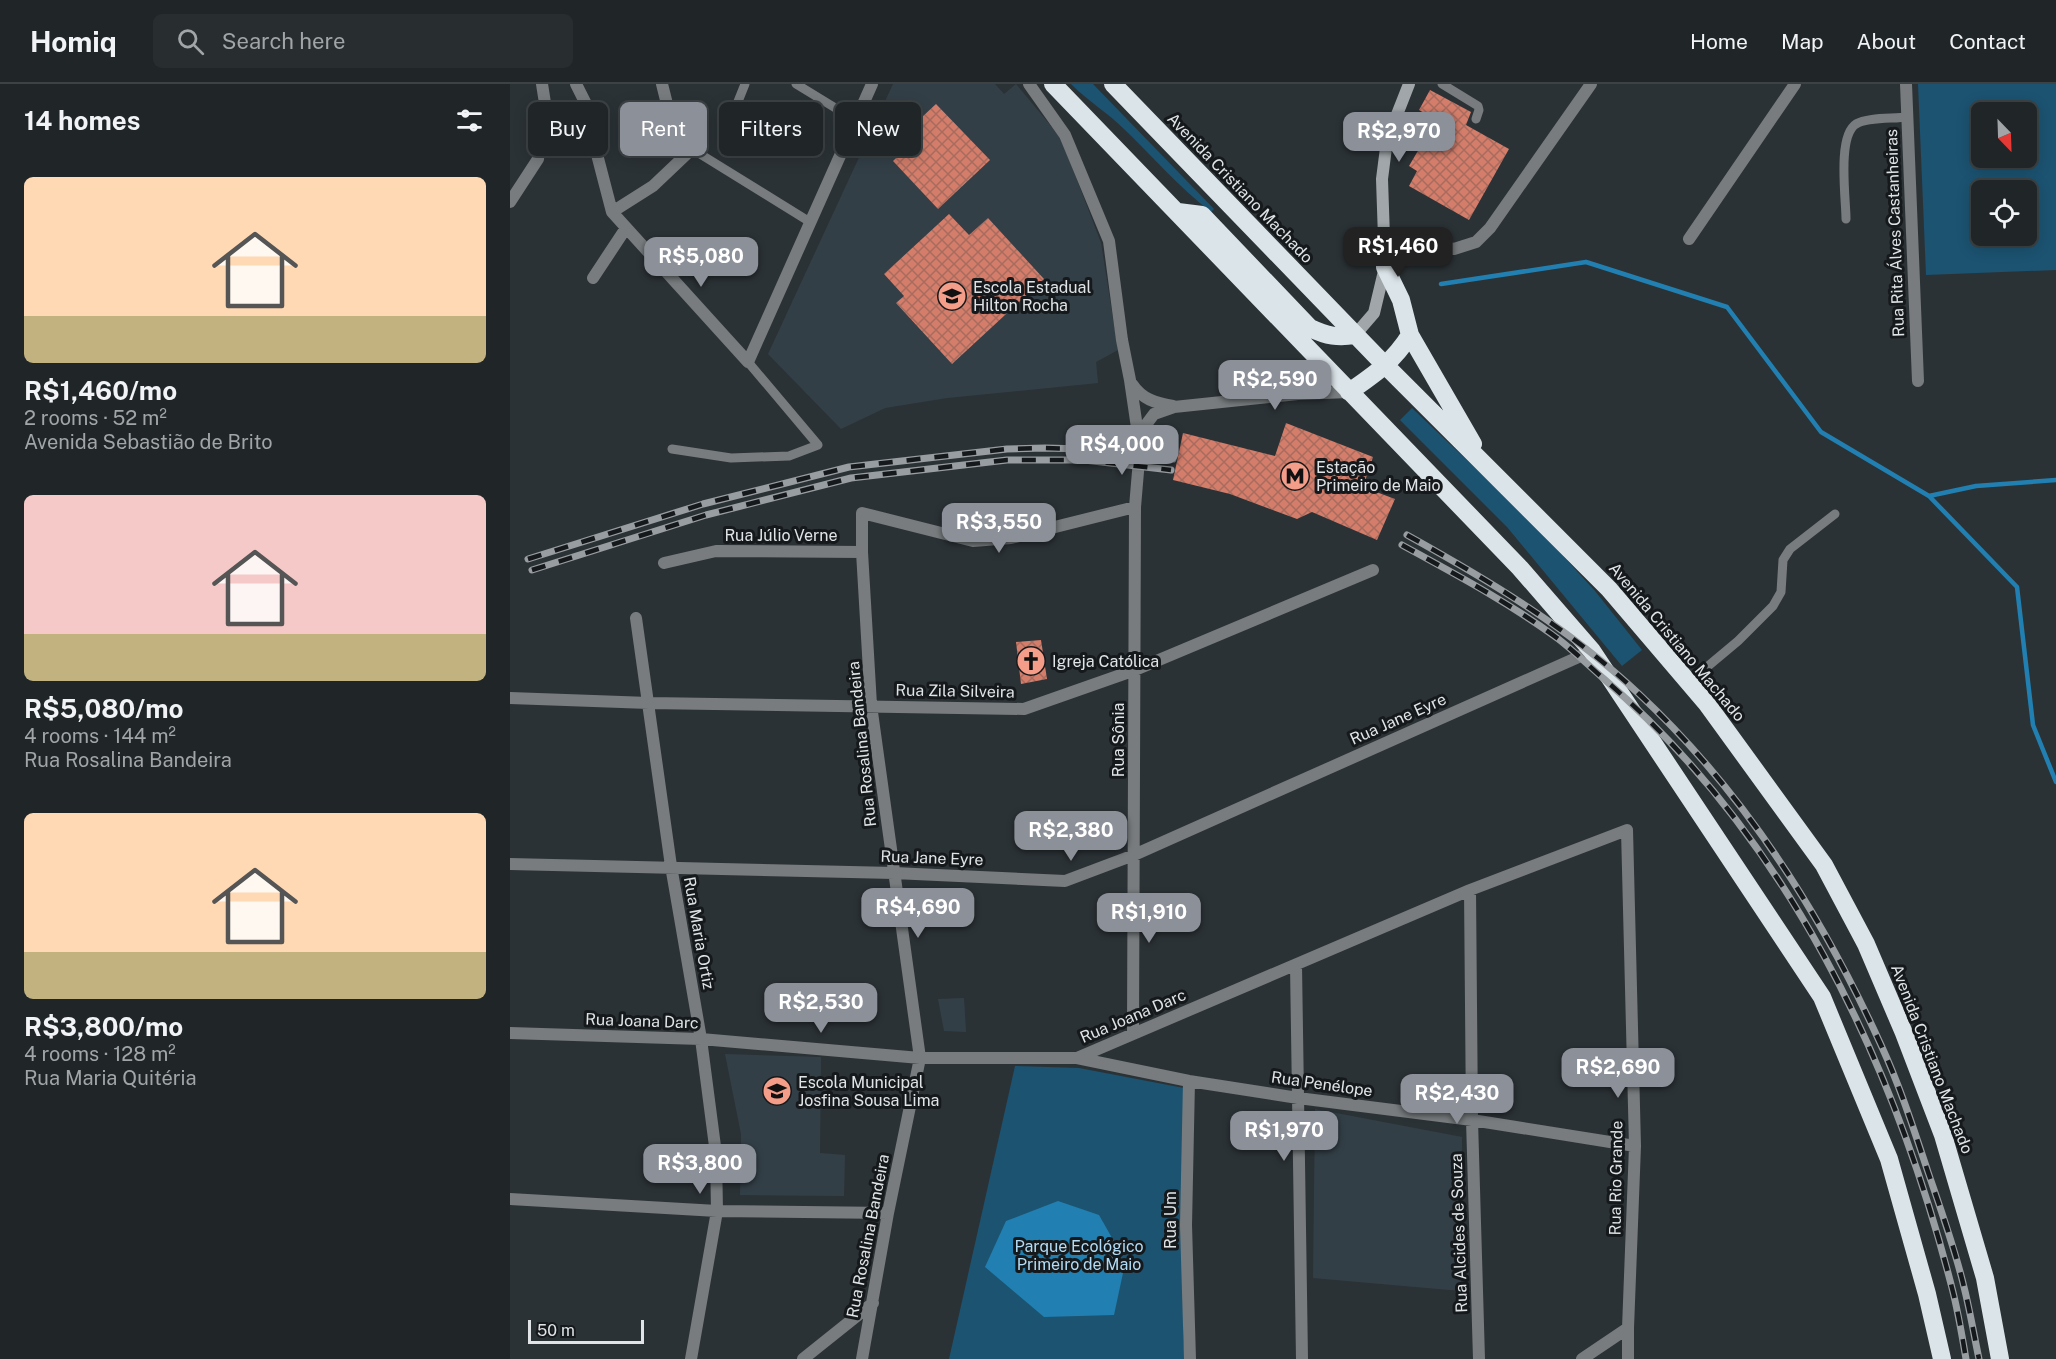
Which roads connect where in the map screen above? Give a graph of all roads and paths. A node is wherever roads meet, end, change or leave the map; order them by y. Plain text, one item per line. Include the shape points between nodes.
1 (542, 84) edge
2 (576, 84) edge
3 (662, 84) edge
4 (745, 84) edge
5 (796, 84) edge
6 (872, 84) edge
7 (1029, 84) edge
8 (1053, 84) edge
9 (1113, 84) edge
10 (1409, 84) edge
11 (1442, 84) edge
12 (1591, 84) edge
13 (1795, 84) edge
14 (1906, 84) edge
15 (666, 102) edge
16 (738, 102) edge
17 (864, 102) edge
18 (835, 108) edge
19 (1907, 117) junction
20 (1476, 119) dead end
21 (685, 156) edge
22 (703, 156) edge
23 (839, 156) edge
24 (510, 202) edge
25 (612, 212) junction
26 (1178, 212) junction
27 (1846, 219) dead end
28 (810, 222) junction
29 (626, 228) junction
30 (1385, 239) junction
31 (1689, 239) dead end
32 (1385, 267) junction
33 (593, 278) dead end
34 (1355, 335) junction
35 (1410, 335) junction
36 (748, 362) junction
37 (1386, 366) junction
38 (1130, 380) junction
39 (1918, 381) dead end
40 (1349, 392) junction
41 (1174, 407) junction
42 (1140, 448) junction
43 (672, 449) dead end
44 (1486, 467) junction
45 (1135, 507) junction
46 (1835, 514) dead end
47 (862, 552) junction
48 (664, 563) dead end
49 (1373, 570) dead end
50 (636, 618) dead end
51 (1592, 651) junction
52 (1135, 670) junction
53 (1689, 682) junction
54 (510, 698) edge
55 (649, 703) junction
56 (872, 705) junction
57 (1627, 830) joint
58 (1134, 855) junction
59 (510, 864) edge
60 (671, 866) junction
61 (894, 873) junction
62 (1470, 890) junction
63 (1296, 965) junction
64 (510, 1033) edge
65 (1133, 1033) junction
66 (701, 1039) junction
67 (920, 1058) junction
68 (1077, 1058) junction
69 (1189, 1081) junction
70 (1298, 1098) junction
71 (1472, 1120) junction
72 (1635, 1146) junction
73 (510, 1199) edge
74 (717, 1211) junction
75 (888, 1213) junction
76 (873, 1303) junction
77 (1628, 1328) junction
78 (691, 1359) edge
79 (803, 1359) edge
80 (862, 1359) edge
81 (1190, 1359) edge
82 (1302, 1359) edge
83 (1479, 1359) edge
84 (1582, 1359) edge
85 (1629, 1359) edge
86 (1942, 1359) edge
87 (2000, 1359) edge

1 - 24 street via 545,103 538,159
2 - 25 street via 587,106
3 - 15 street
4 - 16 lane
5 - 18 lane
6 - 17 street
7 - 38 street, Rua Sônia via 1065,135 1109,241
8 - 26 highway
9 - 34 highway, Avenida Cristiano Machado
10 - 30 street via 1387,140 1382,179
11 - 20 lane via 1478,106
12 - 30 street via 1490,228 1476,242 1454,249
13 - 31 street
14 - 19 street, Rua Rita Álves Castanheiras
19 - 27 lane via 1864,121 1854,125 1848,134 1844,152
19 - 39 street, Rua Rita Álves Castanheiras
21 - 25 street via 653,186
22 - 28 lane
23 - 28 street
25 - 29 street
26 - 34 highway via 1202,215 1310,328 1327,336
26 - 40 highway
28 - 36 street
29 - 33 street
29 - 36 street
30 - 32 street
32 - 34 street via 1374,313
32 - 35 highway via 1401,300
34 - 37 highway, Avenida Cristiano Machado
35 - 37 highway
35 - 44 highway
36 - 43 lane via 818,445 789,456 731,458
37 - 40 highway
37 - 44 highway, Avenida Cristiano Machado
38 - 41 street via 1139,394
38 - 42 street, Rua Sônia
40 - 41 street, Rua Sônia
40 - 51 highway via 1520,568
41 - 42 street, Rua Sônia via 1154,414 1145,426
42 - 45 street, Rua Sônia
44 - 53 highway, Avenida Cristiano Machado via 1610,589
45 - 47 street, Rua Rosalina Bandeira via 1011,538 973,541 862,513
45 - 52 street, Rua Sônia
46 - 53 lane via 1790,549 1783,560 1781,592 1773,606
47 - 48 street, Rua Júlio Verne via 716,551
47 - 56 street, Rua Rosalina Bandeira
49 - 52 street, Rua Zila Silveira
50 - 55 street, Rua Maria Ortiz
51 - 58 street, Rua Jane Eyre
51 - 86 highway via 1822,997 1889,1159
52 - 56 street, Rua Zila Silveira via 1024,709
52 - 58 street, Rua Sônia
53 - 87 highway, Avenida Cristiano Machado via 1824,865 1866,944 1943,1135 1985,1278
54 - 55 street, Rua Zila Silveira
55 - 56 street, Rua Zila Silveira
55 - 60 street, Rua Maria Ortiz
56 - 61 street, Rua Rosalina Bandeira
57 - 62 street, Rua Joana Darc
57 - 72 street, Rua Rio Grande
58 - 61 street, Rua Jane Eyre via 1065,880
58 - 65 street, Rua Sônia
59 - 60 street, Rua Jane Eyre
60 - 61 street, Rua Jane Eyre
60 - 66 street, Rua Maria Ortiz
61 - 67 street, Rua Rosalina Bandeira
62 - 63 street, Rua Joana Darc
62 - 71 street, Rua Alcides de Souza
63 - 65 street, Rua Joana Darc
63 - 70 street
64 - 66 street, Rua Joana Darc
65 - 68 street, Rua Joana Darc
66 - 67 street, Rua Joana Darc
66 - 74 street, Rua Maria Ortiz via 716,1154
67 - 68 street, Rua Joana Darc
67 - 75 street, Rua Rosalina Bandeira
68 - 69 street, Rua Penélope
69 - 70 street, Rua Penélope
69 - 81 street, Rua Um via 1186,1225
70 - 71 street, Rua Penélope
70 - 82 street
71 - 72 street, Rua Penélope
71 - 83 street, Rua Alcides de Souza
72 - 77 street, Rua Rio Grande
73 - 74 street
74 - 75 street
74 - 78 street, Rua Maria Ortiz
75 - 76 street, Rua Rosalina Bandeira
76 - 79 street
76 - 80 street, Rua Rosalina Bandeira
77 - 84 street
77 - 85 street, Rua Rio Grande

